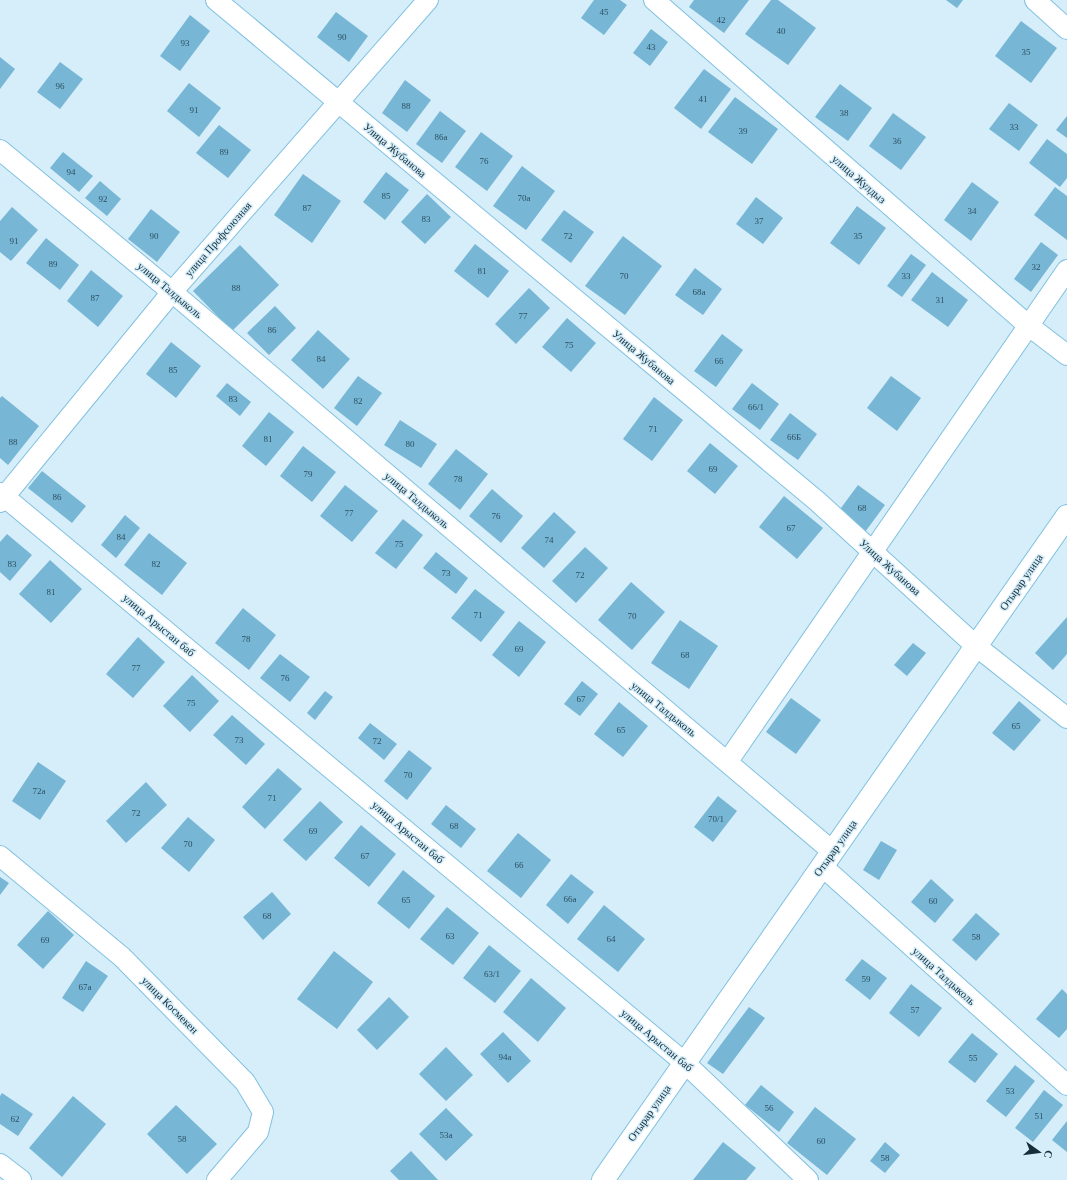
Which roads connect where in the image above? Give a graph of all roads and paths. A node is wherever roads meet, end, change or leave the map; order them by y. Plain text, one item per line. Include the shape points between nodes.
1 (216, 0) edge
2 (428, 0) edge
3 (654, 0) edge
4 (1035, 0) edge
5 (1067, 29) edge
6 (338, 103) junction
7 (0, 150) edge
8 (1067, 270) edge
9 (172, 292) junction
10 (1029, 326) junction
11 (1067, 355) edge
12 (2, 497) edge
13 (1067, 516) edge
14 (873, 551) junction
15 (976, 646) junction
16 (1067, 718) edge
17 (728, 762) junction
18 (0, 856) edge
19 (827, 858) junction
20 (685, 1063) junction
21 (1067, 1085) edge
22 (0, 1164) edge
23 (21, 1180) edge
24 (217, 1180) edge
25 (603, 1180) edge
26 (808, 1180) edge

1 - 6 street, Улица Жубанова
2 - 6 street, улица Профсоюзная
3 - 10 street, улица Жулдыз
4 - 5 street
6 - 9 street, улица Профсоюзная
6 - 14 street, Улица Жубанова via 811,496
7 - 9 street, улица Талдыколь
8 - 10 street
9 - 12 street, улица Профсоюзная
9 - 17 street, улица Талдыколь
10 - 11 street, улица Жулдыз
10 - 14 street
12 - 20 street, улица Арыстан баб
13 - 15 street, Отырар улица
14 - 15 street, Улица Жубанова
14 - 17 street
15 - 16 street, Улица Жубанова
15 - 19 street, Отырар улица
17 - 19 street, улица Талдыколь
18 - 24 street, улица Космекен via 122,957 245,1082 263,1112 258,1132
19 - 20 street, Отырар улица
19 - 21 street, улица Талдыколь
20 - 25 street, Отырар улица
20 - 26 street, улица Арыстан баб
22 - 23 street

